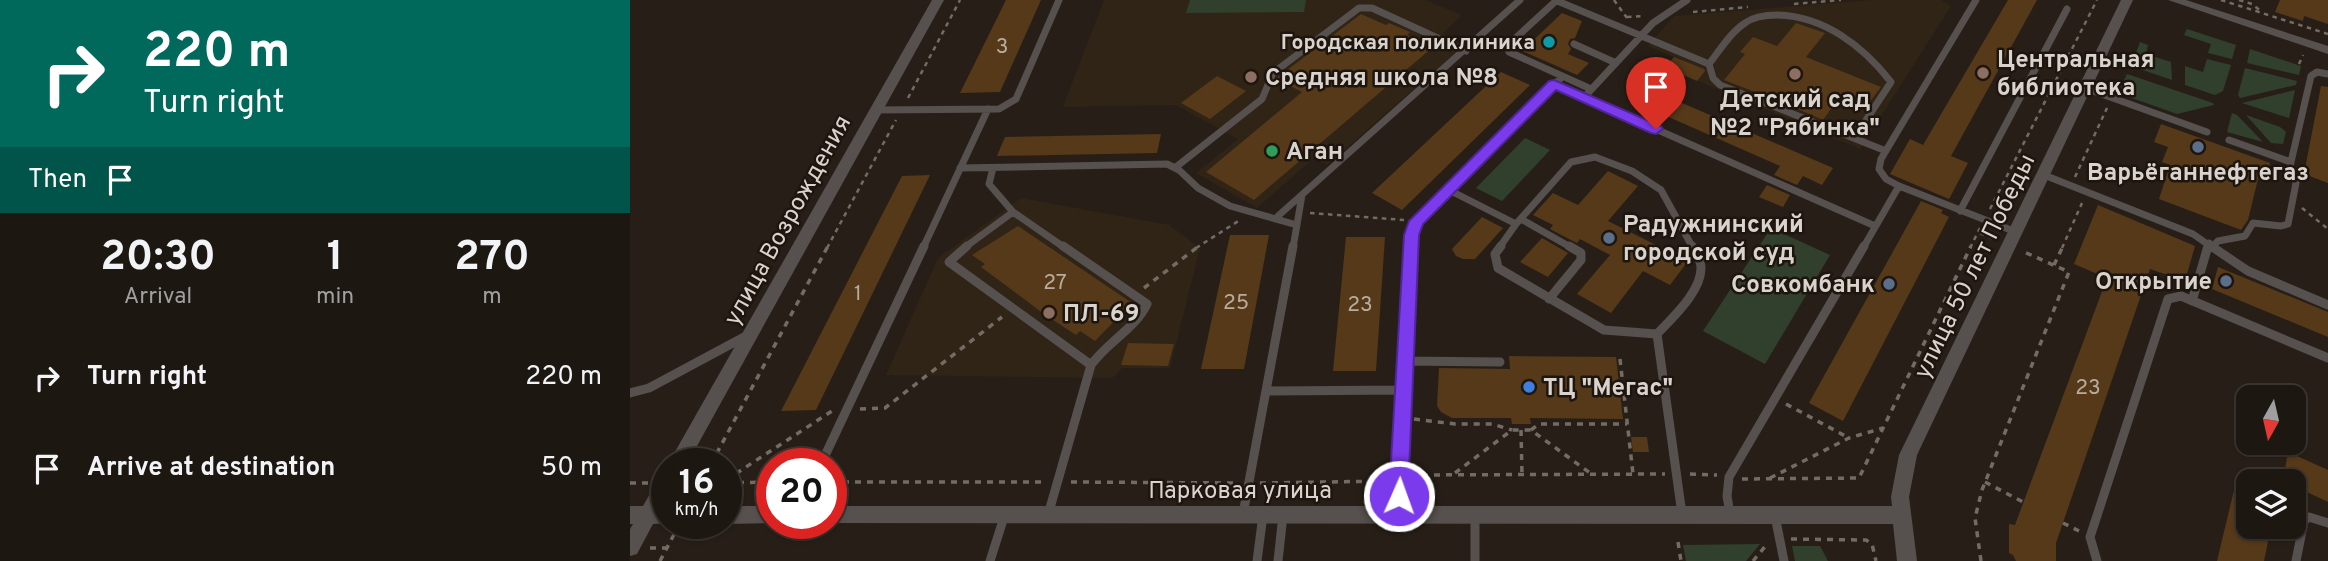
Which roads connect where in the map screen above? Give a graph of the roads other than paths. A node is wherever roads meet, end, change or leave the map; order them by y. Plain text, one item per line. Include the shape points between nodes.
1 (938, 0) edge
2 (1059, 0) edge
3 (1520, 0) edge
4 (1556, 0) edge
5 (1687, 0) edge
6 (1976, 0) edge
7 (2127, 0) edge
8 (2174, 0) edge
9 (2067, 9) dead end
10 (1641, 35) junction
11 (1574, 44) dead end
12 (2328, 50) edge
13 (1466, 51) junction
14 (1616, 63) junction
15 (1709, 64) junction
16 (2328, 74) edge
17 (1562, 77) junction
18 (1554, 84) junction
19 (2085, 88) junction
20 (1591, 89) junction
21 (1584, 97) junction
22 (988, 109) junction
23 (877, 110) junction
24 (2207, 132) dead end
25 (1854, 137) junction
26 (2230, 140) dead end
27 (1886, 151) junction
28 (2291, 162) junction
29 (1176, 167) junction
30 (960, 168) junction
31 (993, 168) junction
32 (2044, 175) junction
33 (1899, 186) junction
34 (1447, 189) junction
35 (1302, 195) junction
36 (1960, 211) junction
37 (1013, 212) junction
38 (1278, 216) junction
39 (1518, 221) junction
40 (1297, 225) junction
41 (1875, 226) junction
42 (2015, 232) junction
43 (2211, 245) junction
44 (1549, 299) junction
45 (2192, 301) junction
46 (2328, 305) edge
47 (752, 333) junction
48 (1657, 334) junction
49 (2328, 358) edge
50 (1404, 361) junction
51 (1500, 362) dead end
52 (1091, 365) junction
53 (1403, 390) junction
54 (1268, 391) junction
55 (630, 393) edge
56 (686, 448) edge
57 (829, 448) edge
58 (1005, 514) junction
59 (1048, 514) junction
60 (1243, 514) junction
61 (1263, 514) junction
62 (1283, 514) junction
63 (1398, 514) junction
64 (1475, 514) junction
65 (1682, 514) junction
66 (1730, 514) junction
67 (1774, 514) junction
68 (648, 515) edge
69 (847, 515) edge
70 (1900, 515) junction
71 (2328, 523) edge
72 (630, 547) edge
73 (990, 561) edge
74 (1257, 561) edge
75 (1278, 561) edge
76 (1475, 561) edge
77 (1784, 561) edge
78 (1907, 561) edge
79 (2097, 561) edge
80 (2296, 561) edge

1 - 23 street, улица Возрождения
2 - 22 lane via 1016,99 999,109
3 - 13 lane
4 - 10 lane
4 - 17 lane via 1507,48 1513,56
5 - 10 lane
6 - 27 lane
7 - 19 street, улица 50 лет Победы
8 - 12 street
9 - 36 lane
10 - 14 lane
10 - 15 lane
11 - 14 lane
13 - 29 lane via 1372,8 1359,8 1273,73 1262,99
13 - 35 lane
14 - 20 lane
15 - 25 lane via 1720,85
15 - 25 lane via 1746,21 1780,13 1844,34 1891,82
16 - 28 lane via 2311,76
17 - 18 lane
17 - 20 lane
18 - 21 lane
18 - 34 lane
19 - 24 lane
19 - 32 street, улица 50 лет Победы
20 - 21 lane
21 - 41 lane
22 - 23 lane
22 - 30 lane
23 - 47 street, улица Возрождения
25 - 27 lane
26 - 28 lane
27 - 33 lane via 1880,174
28 - 43 lane via 2295,183 2286,226 2253,223 2245,236
29 - 31 lane
29 - 38 lane via 1231,206
30 - 31 lane
30 - 57 lane
31 - 37 lane via 989,184
32 - 42 street, улица 50 лет Победы
32 - 43 lane
33 - 36 lane
33 - 41 lane
34 - 39 lane
34 - 50 lane via 1416,221 1412,235
35 - 38 lane
35 - 40 lane
36 - 42 lane
37 - 52 lane via 1146,300 1147,307 1102,348
37 - 52 lane via 949,262
38 - 40 lane
39 - 44 lane via 1498,247 1495,261 1506,274
39 - 44 lane via 1581,253 1581,260
39 - 48 lane via 1571,162 1580,158 1598,157 1656,185 1703,269
40 - 54 lane
41 - 66 lane via 1729,477
42 - 70 street, улица 50 лет Победы via 1908,455
43 - 45 lane
43 - 46 lane via 2259,277
44 - 48 lane via 1604,330
45 - 49 lane
45 - 79 lane via 2181,296 2168,299 2090,537
47 - 55 lane via 649,388
47 - 56 street, улица Возрождения
48 - 65 lane
50 - 51 lane
50 - 53 lane
52 - 59 lane
53 - 54 lane
53 - 63 lane
54 - 60 lane
58 - 59 street, Парковая улица
58 - 69 street, Парковая улица
58 - 73 lane
59 - 60 street, Парковая улица
60 - 61 street, Парковая улица
61 - 62 street, Парковая улица
61 - 74 lane
62 - 63 street, Парковая улица
62 - 75 lane
63 - 64 street, Парковая улица
64 - 65 street, Парковая улица
64 - 76 lane
65 - 66 street, Парковая улица
66 - 67 street, Парковая улица
67 - 70 street, Парковая улица
67 - 77 lane
68 - 72 street
70 - 78 street, улица 50 лет Победы
71 - 80 lane via 2309,517 2304,521

